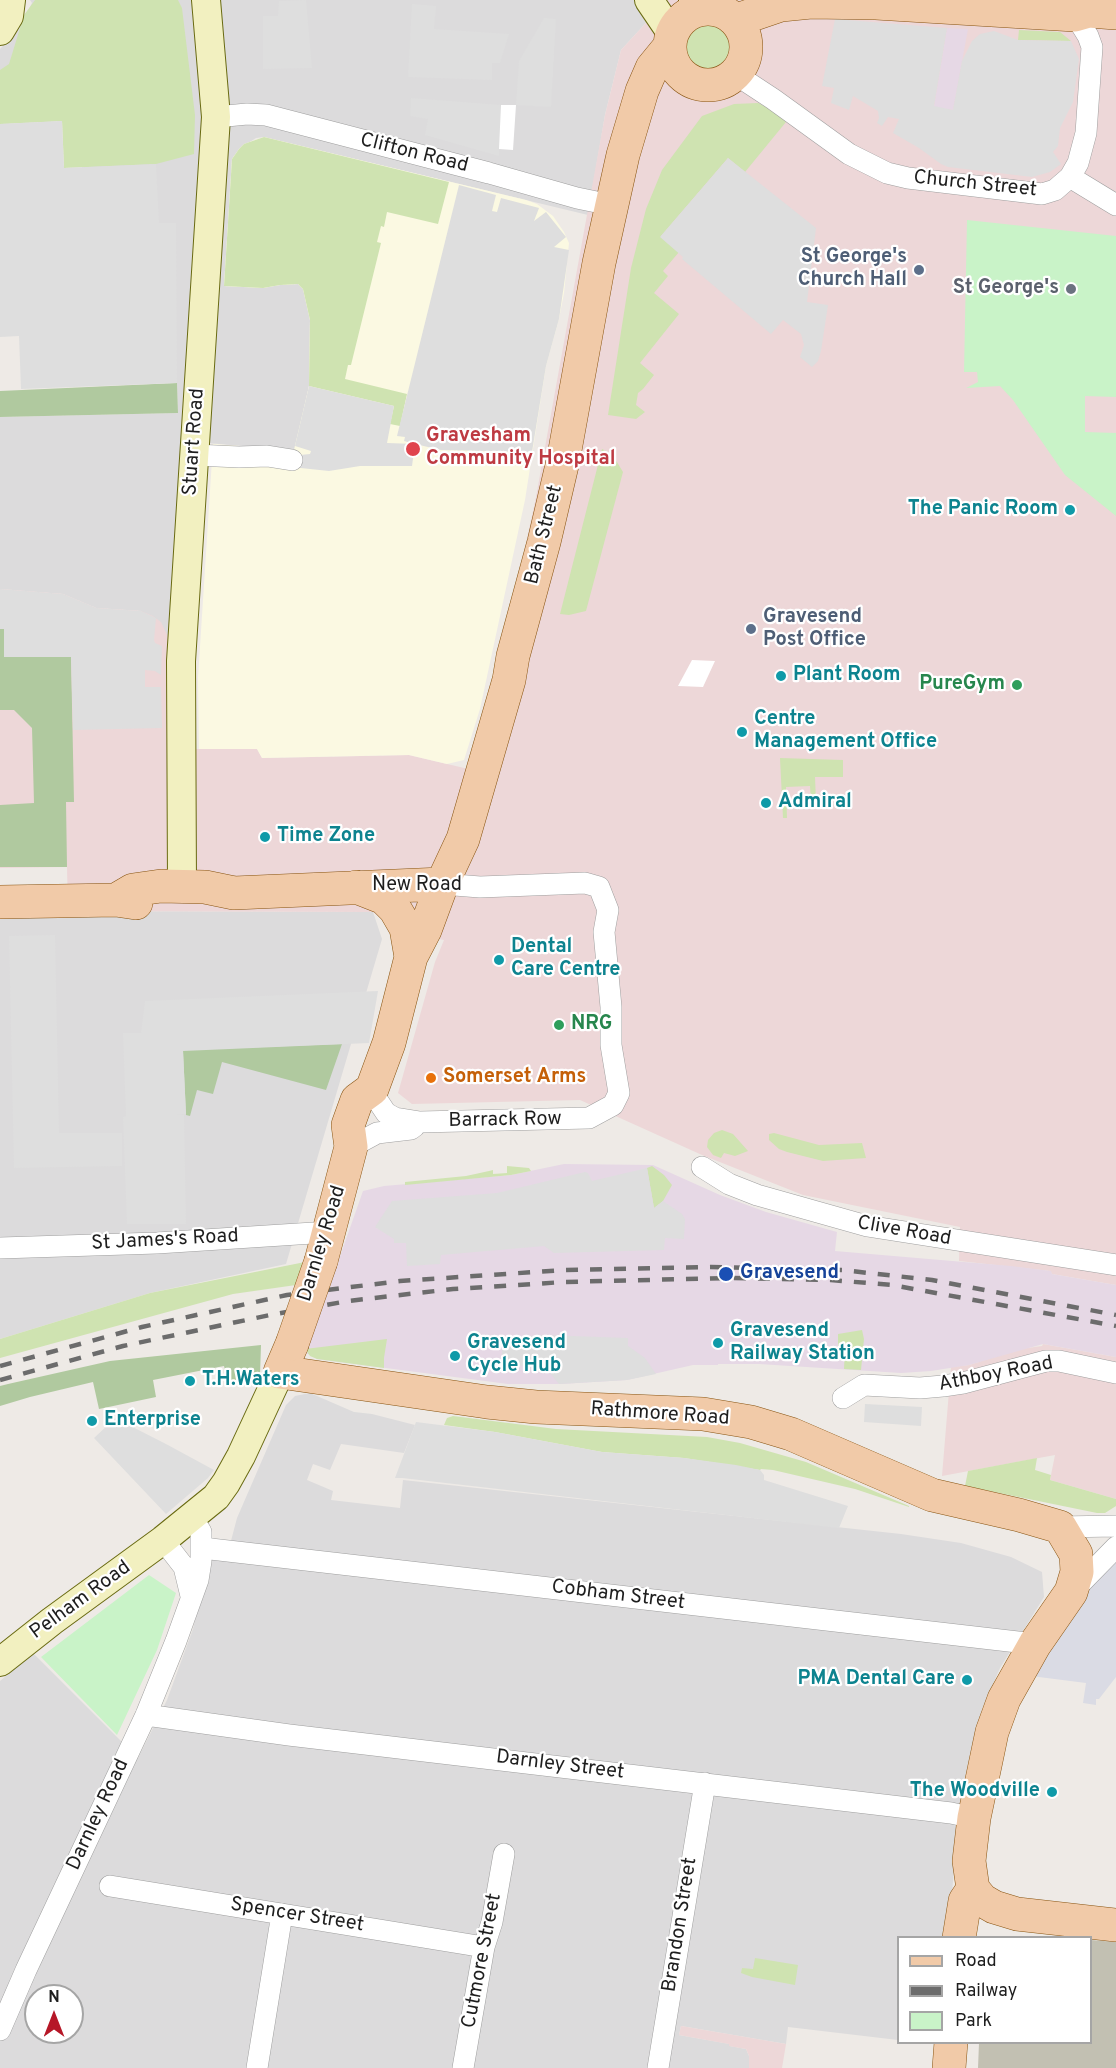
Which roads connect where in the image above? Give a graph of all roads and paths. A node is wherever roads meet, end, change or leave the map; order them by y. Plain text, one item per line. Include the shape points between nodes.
1 (206, 0) edge
2 (649, 0) edge
3 (713, 10) edge
4 (1116, 13) edge
5 (1075, 15) junction
6 (671, 40) junction
7 (735, 74) junction
8 (216, 117) junction
9 (1070, 177) junction
10 (610, 205) junction
11 (1116, 205) edge
12 (195, 455) junction
13 (292, 460) dead end
14 (442, 884) junction
15 (182, 885) junction
16 (356, 887) junction
17 (234, 893) junction
18 (133, 899) junction
19 (0, 902) edge
20 (411, 957) junction
21 (372, 1089) junction
22 (589, 1118) joint
23 (420, 1122) junction
24 (351, 1147) junction
25 (702, 1167) dead end
26 (325, 1247) junction
27 (0, 1248) edge
28 (1116, 1265) edge
29 (286, 1358) junction
30 (1116, 1373) edge
31 (843, 1398) dead end
32 (192, 1517) junction
33 (1116, 1526) edge
34 (1060, 1527) junction
35 (163, 1540) junction
36 (1116, 1547) edge
37 (202, 1548) junction
38 (1071, 1592) junction
39 (191, 1597) junction
40 (1035, 1644) junction
41 (0, 1662) edge
42 (146, 1716) junction
43 (705, 1783) junction
44 (974, 1818) junction
45 (504, 1854) dead end
46 (110, 1886) dead end
47 (973, 1889) junction
48 (282, 1914) junction
49 (1017, 1914) junction
50 (1116, 1925) edge
51 (959, 1936) edge
52 (976, 1936) edge
53 (484, 1947) junction
54 (0, 2030) edge
55 (951, 2044) edge
56 (256, 2068) edge
57 (463, 2068) edge
58 (658, 2068) edge
59 (949, 2068) edge

1 - 8 main road, Stuart Road
2 - 6 main road
3 - 5 main road via 759,11 811,2 888,3
3 - 6 main road via 696,10 686,16 677,24
3 - 7 main road via 744,29 746,52
4 - 5 main road via 1089,11
5 - 9 street via 1088,36 1092,57 1086,133
6 - 7 main road via 675,68 692,82 715,85
6 - 10 main road, Bath Street via 642,91
7 - 9 street, Church Street via 849,154 887,173 1042,194 1055,190
8 - 10 street, Clifton Road via 266,116
8 - 12 main road, Stuart Road
9 - 11 street
10 - 14 main road, Bath Street via 571,426 544,542 463,839
12 - 13 street
12 - 15 main road, Stuart Road via 181,661
14 - 16 main road, New Road
14 - 20 main road, Bath Street
14 - 22 street, New Road via 480,887 585,883 599,887 608,910 604,932 611,1045 619,1090 613,1105
15 - 17 main road, New Road
15 - 18 main road, New Road
16 - 17 main road, New Road
16 - 20 main road via 384,898 395,909 406,928
17 - 18 main road, New Road via 205,904
18 - 19 main road via 100,884 76,884 51,901
20 - 21 main road, Darnley Road
21 - 23 street, Barrack Row via 386,1113
21 - 24 main road, Darnley Road via 357,1100 351,1116 347,1130
22 - 23 street, Barrack Row
23 - 24 street, Barrack Row via 411,1129 376,1133
24 - 26 main road, Darnley Road
25 - 28 street, Clive Road via 757,1195 867,1226
26 - 27 street, St James's Road via 260,1235
26 - 29 main road, Darnley Road, bridge
29 - 32 main road, Darnley Road via 226,1484
29 - 34 main road, Rathmore Road via 487,1402 703,1414 751,1422 791,1434 932,1494
30 - 31 street, Athboy Road via 1046,1361 943,1386 920,1389 864,1385
32 - 35 main road, Darnley Road
32 - 37 street, Darnley Road via 201,1530
33 - 34 street, Rathmore Road
34 - 38 main road via 1076,1554 1077,1572
35 - 39 street via 184,1567
35 - 41 main road, Pelham Road
36 - 38 street
37 - 39 street, Darnley Road via 198,1580
37 - 40 street, Cobham Street
38 - 40 main road
39 - 42 street, Darnley Road
40 - 44 main road via 996,1721
42 - 43 street, Darnley Street
42 - 54 street, Darnley Road
43 - 44 street, Darnley Street
43 - 58 street, Brandon Street
44 - 47 main road via 969,1861
45 - 53 street, Cutmore Street
46 - 48 street, Spencer Street
47 - 49 main road via 994,1907
47 - 51 main road via 965,1901
48 - 53 street, Spencer Street
48 - 56 street
49 - 50 main road
49 - 52 main road via 993,1919
53 - 57 street, Cutmore Street
55 - 59 main road

